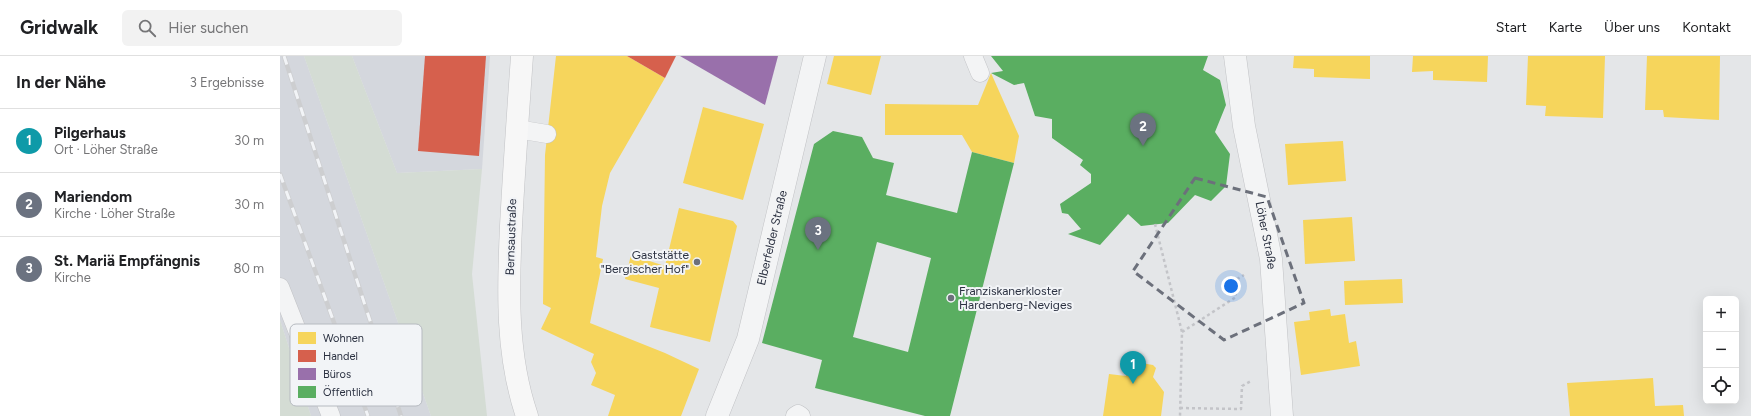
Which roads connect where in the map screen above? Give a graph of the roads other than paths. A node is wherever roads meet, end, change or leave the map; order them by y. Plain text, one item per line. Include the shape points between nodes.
1 (522, 56) edge
2 (816, 56) edge
3 (973, 56) edge
4 (1236, 56) edge
5 (980, 73) dead end
6 (517, 129) junction
7 (547, 134) dead end
8 (280, 287) edge
9 (295, 324) edge
10 (327, 406) edge
11 (331, 416) edge
12 (527, 416) edge
13 (718, 416) edge
14 (795, 416) edge
15 (801, 416) edge
16 (1282, 416) edge

1 - 6 main road, Bernsaustraße
2 - 13 street, Elberfelder Straße via 748,339
3 - 5 lane
4 - 16 street, Löher Straße via 1244,126 1271,259
6 - 7 lane
6 - 12 main road, Bernsaustraße via 510,305 514,366
8 - 9 lane
10 - 11 lane
14 - 15 lane

